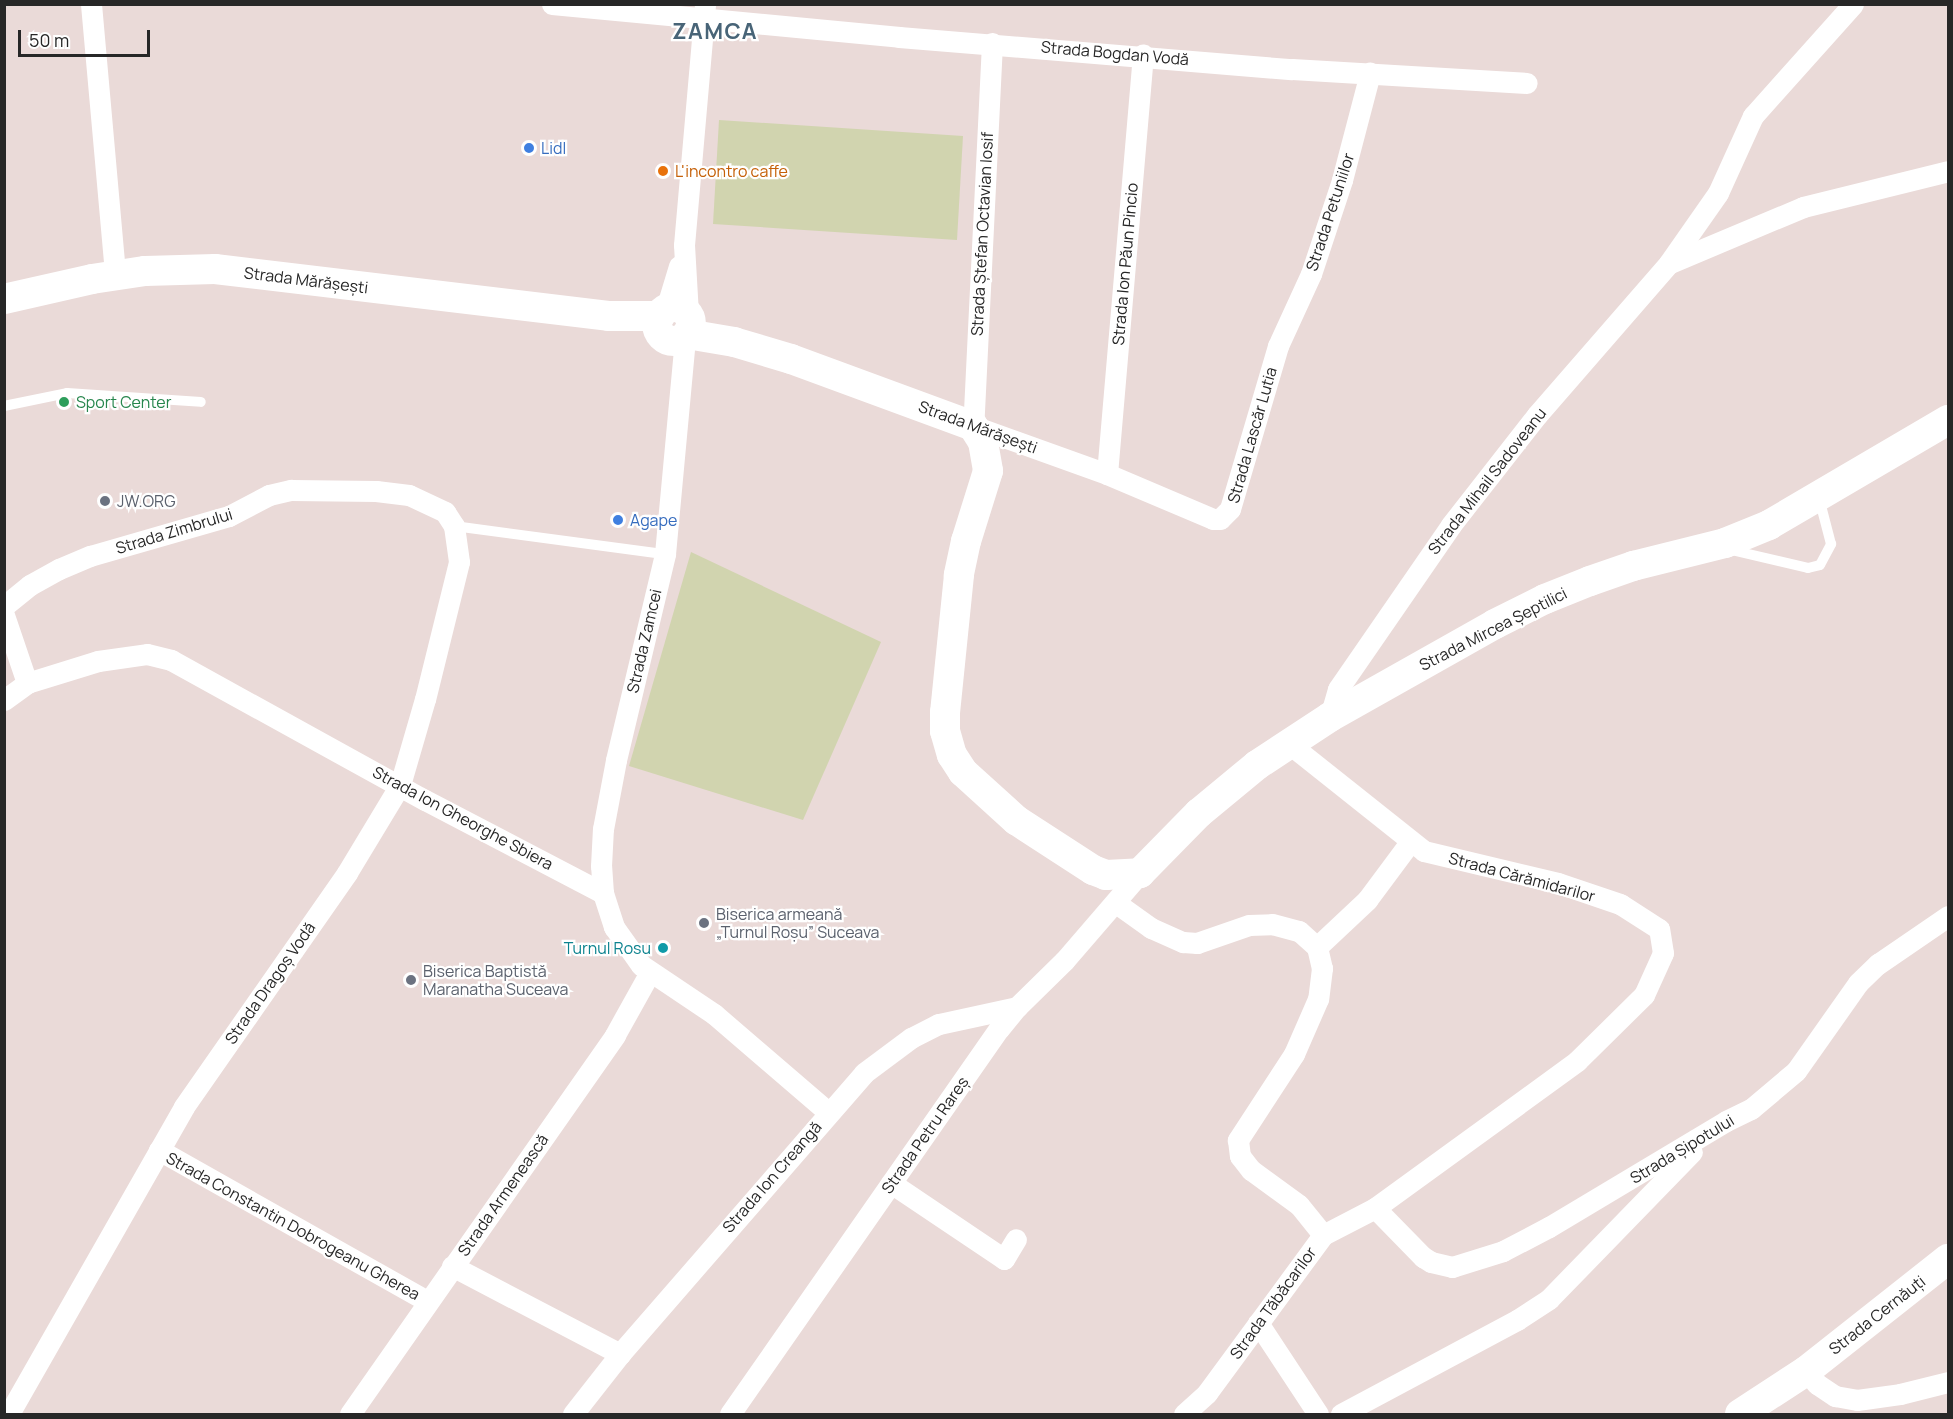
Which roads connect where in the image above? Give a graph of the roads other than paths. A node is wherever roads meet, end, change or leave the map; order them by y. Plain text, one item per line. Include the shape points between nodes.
1 (91, 4) edge
2 (552, 4) edge
3 (1853, 4) edge
4 (705, 13) edge
5 (992, 43) junction
6 (1143, 55) junction
7 (1370, 73) junction
8 (1527, 83) dead end
9 (1948, 171) edge
10 (1670, 263) junction
11 (115, 275) junction
12 (4, 299) edge
13 (676, 325) junction
14 (1278, 346) joint
15 (201, 402) dead end
16 (4, 406) edge
17 (1948, 420) edge
18 (973, 426) junction
19 (1107, 474) junction
20 (1819, 498) junction
21 (1220, 519) joint
22 (454, 526) junction
23 (1714, 546) junction
24 (664, 554) junction
25 (4, 606) edge
26 (4, 615) edge
27 (27, 683) junction
28 (4, 700) edge
29 (1330, 717) junction
30 (1288, 743) junction
31 (400, 785) junction
32 (1410, 842) junction
33 (1140, 873) junction
34 (603, 893) junction
35 (1116, 903) junction
36 (1948, 916) edge
37 (1317, 947) junction
38 (650, 972) junction
39 (1017, 1007) junction
40 (828, 1112) junction
41 (1726, 1121) junction
42 (159, 1150) junction
43 (891, 1183) junction
44 (1375, 1208) junction
45 (1323, 1235) junction
46 (1016, 1239) dead end
47 (1948, 1259) edge
48 (452, 1266) junction
49 (427, 1301) junction
50 (1258, 1323) junction
51 (620, 1354) junction
52 (1806, 1371) junction
53 (1948, 1382) edge
54 (9, 1414) edge
55 (350, 1414) edge
56 (573, 1414) edge
57 (730, 1414) edge
58 (1184, 1414) edge
59 (1318, 1414) edge
60 (1341, 1414) edge
61 (1740, 1414) edge
62 (1762, 1414) edge

1 - 11 street
2 - 4 street, Strada Bogdan Vodă
3 - 10 street, Strada Mihail Sadoveanu via 1753,116 1718,193
4 - 5 street, Strada Bogdan Vodă
4 - 13 street, Strada Zamcei
5 - 6 street, Strada Bogdan Vodă
5 - 18 street, Strada Ștefan Octavian Iosif
6 - 7 street, Strada Bogdan Vodă
6 - 19 street, Strada Ion Păun Pincio
7 - 8 street, Strada Bogdan Vodă
7 - 14 street, Strada Petuniilor via 1332,213 1311,274
9 - 10 street, Strada Mihail Sadoveanu via 1803,207
10 - 29 street, Strada Mihail Sadoveanu via 1537,415 1451,525 1338,689
11 - 12 street, Strada Mărășești
11 - 13 street, Strada Mărășești via 215,269
13 - 18 street, Strada Mărășești via 816,367
13 - 24 street, Strada Zamcei via 680,388
14 - 21 street, Strada Lascăr Lutia via 1230,509
15 - 16 lane via 67,393
17 - 20 street, Strada Mircea Șeptilici
18 - 19 street, Strada Mărășești
18 - 33 street via 983,442 988,471 959,575 945,712 945,731 952,755 983,792 1048,843 1106,875
19 - 21 street, Strada Mărășești
20 - 23 street, Strada Mircea Șeptilici via 1769,525
20 - 23 lane via 1831,544 1820,566 1808,568
22 - 24 lane
22 - 25 street, Strada Zimbrului via 445,512 410,495 291,490 269,495 218,520 90,556 30,585
22 - 31 street, Strada Dragoș Vodă via 459,562
23 - 29 street, Strada Mircea Șeptilici via 1633,566 1545,599
24 - 34 street, Strada Zamcei via 605,818
26 - 27 street
27 - 28 street, Strada Ion Gheorghe Sbiera
27 - 31 street, Strada Ion Gheorghe Sbiera via 124,656 147,654 171,660
29 - 30 street, Strada Mircea Șeptilici
30 - 32 street, Strada Cărămidarilor
30 - 33 street, Strada Mircea Șeptilici via 1199,813
31 - 34 street, Strada Ion Gheorghe Sbiera
31 - 42 street, Strada Dragoș Vodă via 347,873 184,1107
32 - 37 street via 1367,900
32 - 44 street, Strada Cărămidarilor via 1425,851 1558,883 1620,904 1659,929 1664,953 1644,995 1577,1061
33 - 35 street, Strada Petru Rareș
34 - 38 street via 614,927
35 - 37 street via 1151,928 1183,942 1197,943 1249,925 1272,924 1299,931
35 - 39 street, Strada Petru Rareș via 1064,962
36 - 41 street, Strada Șipotului via 1878,964 1858,983 1796,1071 1751,1109
37 - 45 street via 1322,968 1318,999 1294,1054 1238,1140 1240,1156 1251,1170 1299,1205
38 - 40 street via 714,1014
38 - 48 street, Strada Armenească via 615,1035
39 - 40 street, Strada Ion Creangă via 939,1024 912,1038 864,1073
39 - 43 street, Strada Petru Rareș
40 - 51 street, Strada Ion Creangă
41 - 44 street, Strada Șipotului via 1549,1227 1503,1251 1452,1267 1431,1263 1423,1257
41 - 60 street via 1549,1299
42 - 49 street, Strada Constantin Dobrogeanu Gherea
42 - 54 street, Strada Dragoș Vodă
43 - 46 street via 1004,1259
43 - 57 street, Strada Petru Rareș
44 - 45 street, Strada Tăbăcarilor
45 - 50 street, Strada Tăbăcarilor
47 - 52 street, Strada Cernăuți
48 - 49 street, Strada Armenească
48 - 51 street
49 - 55 street, Strada Armenească
50 - 58 street, Strada Tăbăcarilor via 1208,1393
50 - 59 street
51 - 56 street, Strada Ion Creangă
52 - 53 street via 1835,1396 1857,1400
52 - 61 street, Strada Cernăuți
52 - 62 street, Strada Cernăuți

